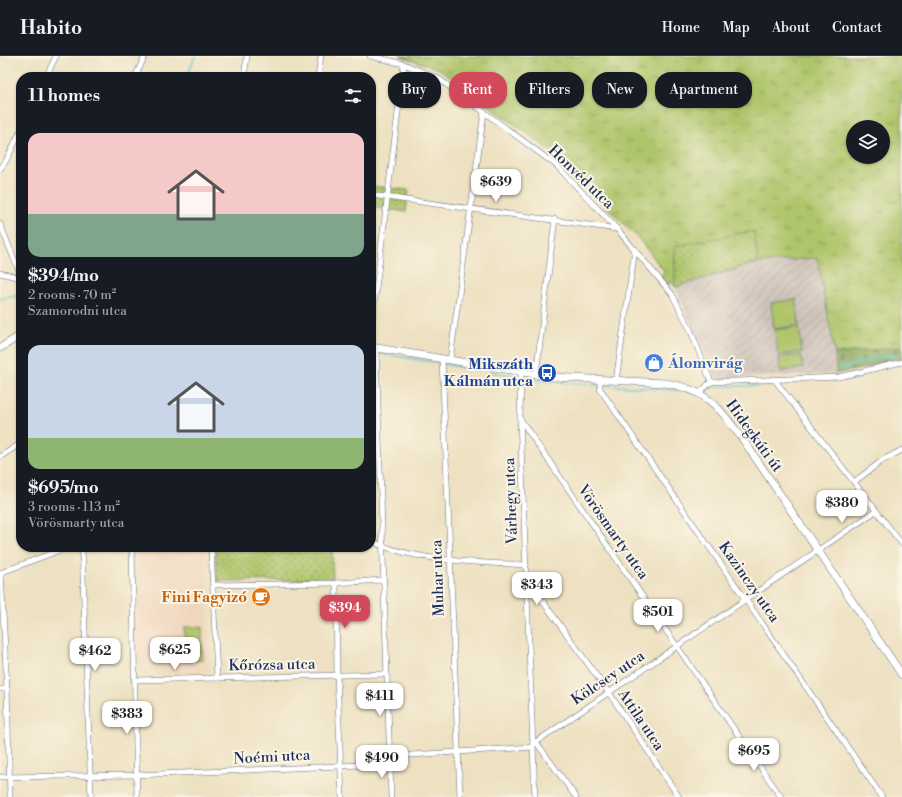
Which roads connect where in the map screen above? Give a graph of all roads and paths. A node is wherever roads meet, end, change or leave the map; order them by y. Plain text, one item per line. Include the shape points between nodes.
1 (56, 56) edge
2 (145, 56) edge
3 (247, 56) edge
4 (321, 56) edge
5 (370, 56) edge
6 (404, 64) junction
7 (48, 72) edge
8 (137, 72) edge
9 (245, 72) edge
10 (319, 72) edge
11 (484, 112) junction
12 (16, 140) edge
13 (0, 169) edge
14 (376, 197) edge
15 (388, 198) junction
16 (472, 208) junction
17 (555, 219) junction
18 (0, 224) edge
19 (618, 229) junction
20 (635, 249) junction
21 (16, 264) edge
22 (0, 273) edge
23 (16, 276) edge
24 (376, 291) edge
25 (16, 338) edge
26 (0, 348) edge
27 (376, 350) edge
28 (444, 361) junction
29 (902, 362) edge
30 (376, 370) edge
31 (520, 375) junction
32 (536, 375) junction
33 (774, 379) junction
34 (616, 381) junction
35 (600, 382) junction
36 (711, 382) junction
37 (699, 393) junction
38 (520, 419) junction
39 (376, 429) edge
40 (379, 429) junction
41 (16, 446) edge
42 (902, 450) edge
43 (0, 457) edge
44 (854, 482) junction
45 (876, 511) junction
46 (376, 543) edge
47 (902, 543) edge
48 (383, 546) junction
49 (817, 551) junction
50 (55, 552) edge
51 (82, 552) edge
52 (132, 552) edge
53 (211, 552) edge
54 (449, 559) junction
55 (526, 565) junction
56 (0, 573) edge
57 (526, 578) junction
58 (383, 580) junction
59 (336, 583) junction
60 (214, 585) junction
61 (746, 599) junction
62 (677, 646) junction
63 (387, 674) junction
64 (337, 675) junction
65 (902, 675) edge
66 (217, 678) junction
67 (134, 680) junction
68 (0, 689) edge
69 (7, 689) junction
70 (609, 693) junction
71 (534, 744) junction
72 (458, 751) junction
73 (390, 760) junction
74 (341, 766) junction
75 (90, 775) junction
76 (136, 775) junction
77 (0, 777) edge
78 (10, 777) junction
79 (10, 797) edge
80 (91, 797) edge
81 (137, 797) edge
82 (342, 797) edge
83 (391, 797) edge
84 (460, 797) edge
85 (535, 797) edge
86 (576, 797) edge
87 (679, 797) edge
88 (781, 797) edge
89 (882, 797) edge

1 - 7 street
2 - 8 street
3 - 9 street
4 - 10 street
5 - 6 street, Honvéd utca
6 - 11 street, Honvéd utca via 439,79
6 - 15 street
11 - 16 street, Muhar utca
11 - 19 street, Honvéd utca via 545,156
12 - 13 street
14 - 15 street
15 - 16 street
15 - 24 street
16 - 17 street
16 - 28 street, Muhar utca
17 - 19 street
17 - 32 street
18 - 21 street
19 - 20 street, Honvéd utca
20 - 34 street
20 - 36 street, Honvéd utca via 678,304
22 - 23 street
25 - 26 main road
27 - 28 main road, Hidegkúti út
28 - 31 main road, Hidegkúti út
28 - 54 street, Muhar utca
29 - 33 street via 839,377
30 - 40 street
31 - 32 main road, Hidegkúti út
31 - 38 street, Várhegy utca
32 - 35 main road, Hidegkúti út
33 - 36 street
33 - 44 street
34 - 35 main road, Hidegkúti út
34 - 37 main road, Hidegkúti út via 665,383
35 - 61 street, Kazinczy utca via 600,389
36 - 37 street
37 - 49 main road, Hidegkúti út via 720,409
38 - 55 street, Várhegy utca
38 - 62 street, Vörösmarty utca
39 - 40 street
40 - 48 street
41 - 43 street
42 - 44 street via 883,460
44 - 45 street
45 - 47 street
45 - 49 street, Kölcsey utca
46 - 48 street
48 - 54 street via 416,555
48 - 58 street
49 - 61 street, Kölcsey utca
49 - 65 main road, Hidegkúti út
50 - 56 street
51 - 75 street
52 - 67 street
53 - 60 street
54 - 55 street
54 - 72 street, Muhar utca
55 - 57 street, Várhegy utca
56 - 69 street
57 - 70 street, Attila utca
57 - 71 street, Várhegy utca
58 - 59 street
58 - 63 street
59 - 60 street
59 - 64 street
60 - 66 street
61 - 62 street, Kölcsey utca
61 - 89 street, Kazinczy utca
62 - 70 street, Kölcsey utca
62 - 88 street, Vörösmarty utca
63 - 64 street, Kőrózsa utca
63 - 73 street
64 - 66 street, Kőrózsa utca
64 - 74 street
66 - 67 street, Kőrózsa utca
67 - 76 street
68 - 69 street
69 - 78 street
70 - 71 street, Kölcsey utca
70 - 87 street, Attila utca
71 - 72 street, Noémi utca
71 - 85 street, Várhegy utca
71 - 86 street
72 - 73 street, Noémi utca via 395,756
72 - 84 street, Muhar utca
73 - 74 street, Noémi utca via 384,764
73 - 83 street
74 - 76 street, Noémi utca
74 - 82 street
75 - 76 street, Noémi utca
75 - 78 street, Noémi utca
75 - 80 street
76 - 81 street
77 - 78 street, Noémi utca
78 - 79 street

